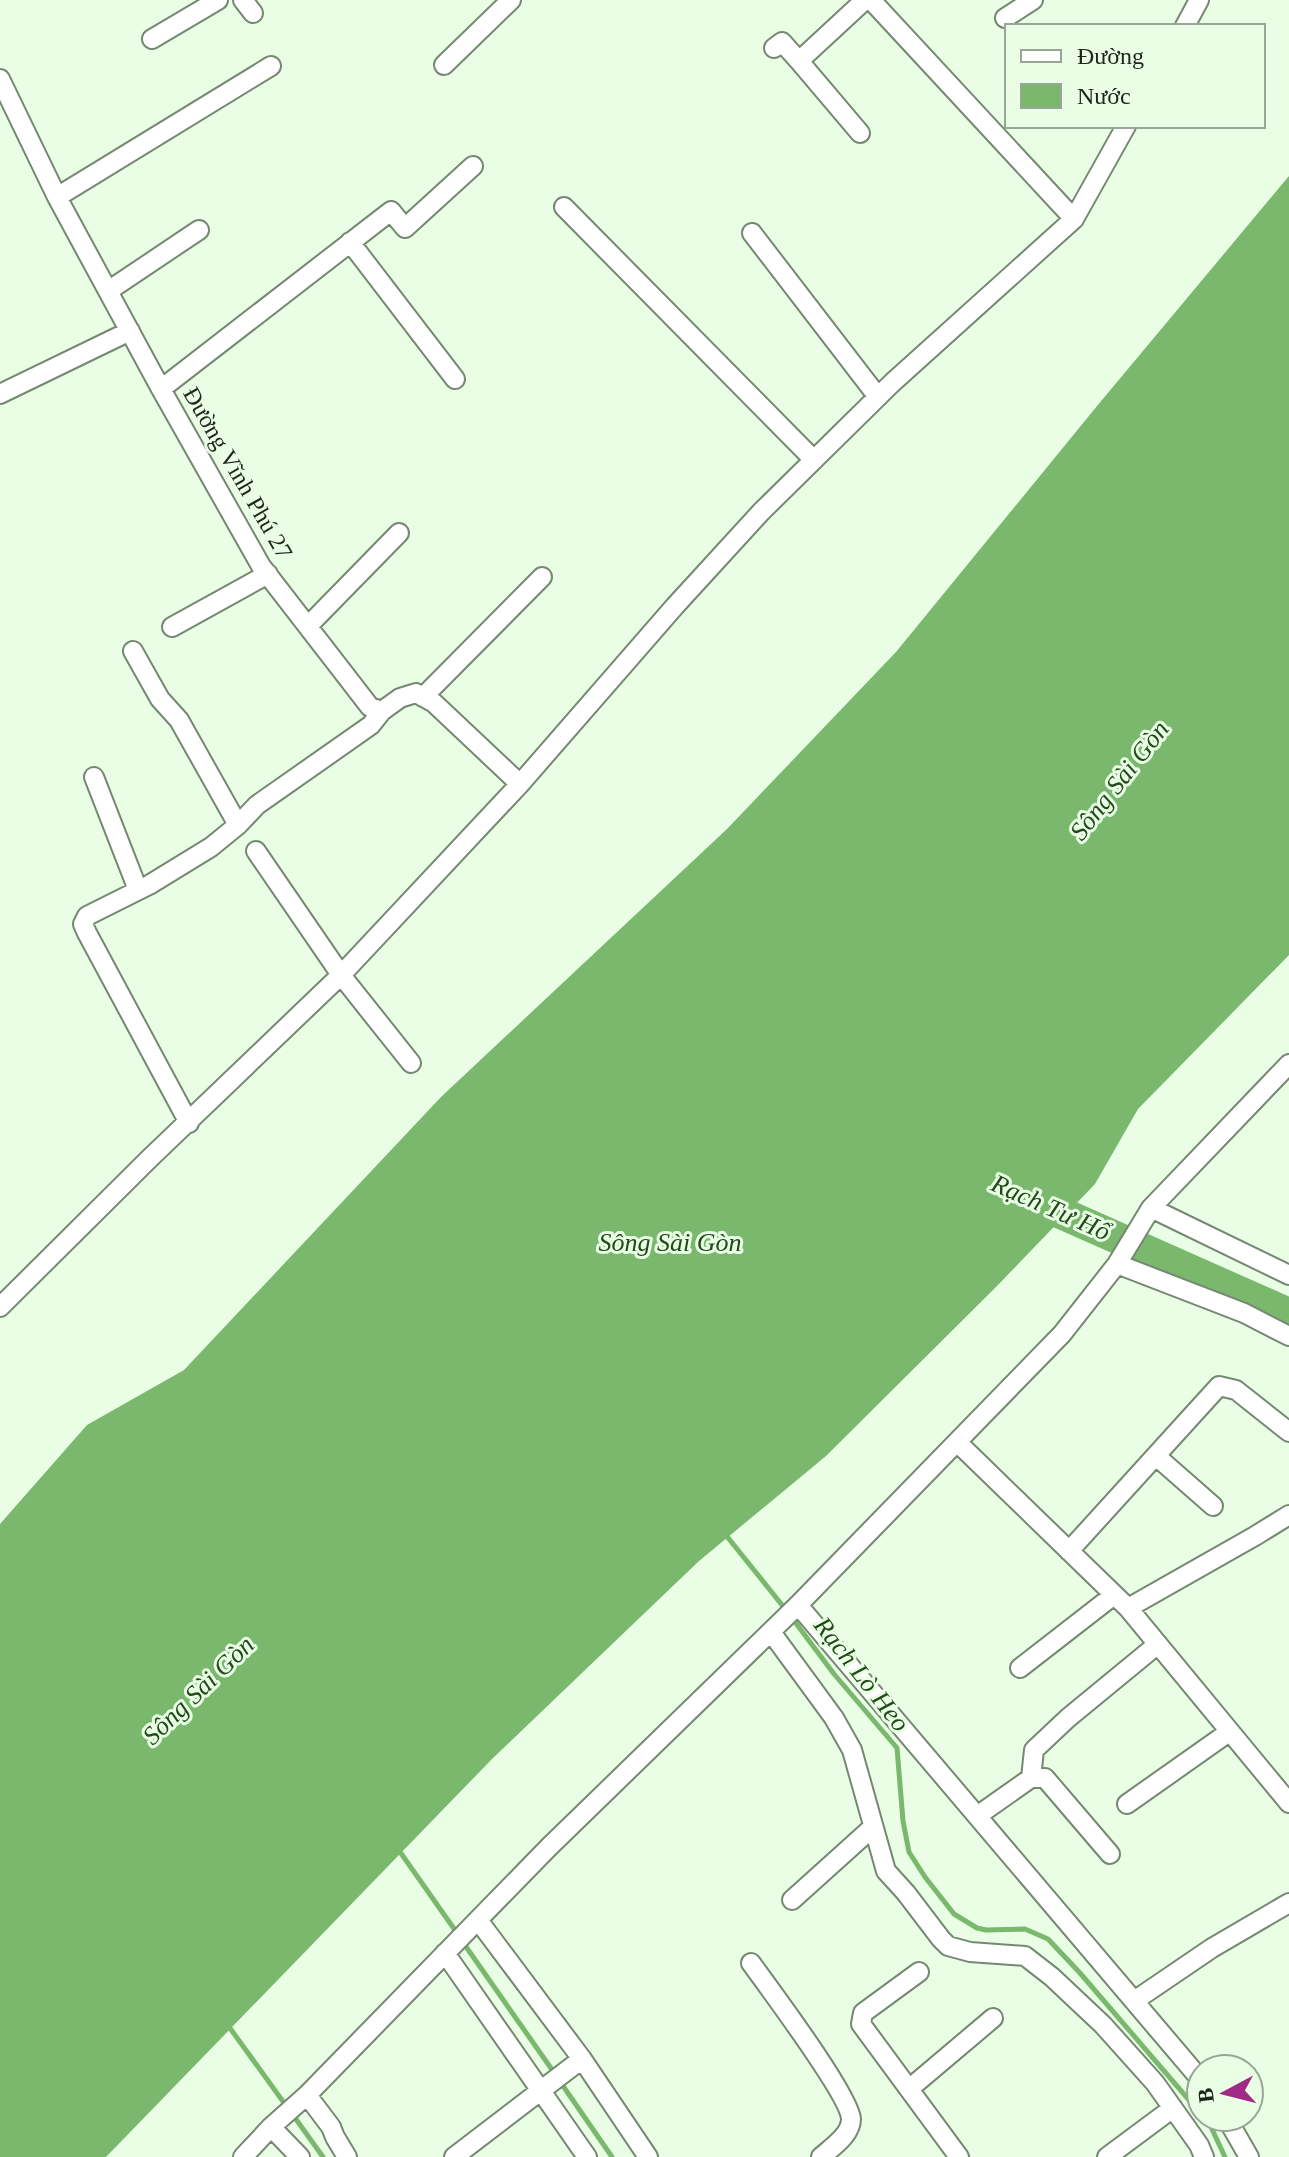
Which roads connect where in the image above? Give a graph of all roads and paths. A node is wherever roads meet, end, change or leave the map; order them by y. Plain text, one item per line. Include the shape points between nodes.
1 (218, 0) edge
2 (511, 0) edge
3 (868, 0) edge
4 (1033, 0) edge
5 (1199, 0) edge
6 (1005, 18) dead end
7 (1186, 24) edge
8 (152, 39) dead end
9 (774, 48) dead end
10 (799, 61) junction
11 (444, 65) dead end
12 (271, 66) dead end
13 (0, 79) edge
14 (1125, 128) edge
15 (860, 133) dead end
16 (473, 166) dead end
17 (57, 197) junction
18 (564, 207) dead end
19 (1074, 219) junction
20 (199, 230) dead end
21 (752, 233) dead end
22 (350, 242) junction
23 (108, 291) junction
24 (130, 331) junction
25 (455, 379) dead end
26 (161, 389) junction
27 (0, 394) edge
28 (878, 397) junction
29 (814, 460) junction
30 (399, 533) dead end
31 (268, 574) junction
32 (542, 577) dead end
33 (308, 626) junction
34 (172, 627) dead end
35 (133, 651) dead end
36 (423, 697) junction
37 (382, 711) junction
38 (94, 777) dead end
39 (520, 784) junction
40 (238, 825) junction
41 (256, 851) dead end
42 (138, 890) junction
43 (341, 975) junction
44 (411, 1063) dead end
45 (1289, 1064) edge
46 (189, 1123) junction
47 (1148, 1213) junction
48 (1120, 1259) junction
49 (1289, 1275) edge
50 (0, 1307) edge
51 (1289, 1336) edge
52 (1289, 1432) edge
53 (957, 1442) junction
54 (1156, 1456) junction
55 (1213, 1506) dead end
56 (1289, 1515) edge
57 (1069, 1551) junction
58 (1114, 1595) junction
59 (798, 1606) junction
60 (1128, 1608) junction
61 (775, 1628) junction
62 (1158, 1644) junction
63 (1020, 1668) dead end
64 (1229, 1732) junction
65 (1031, 1778) junction
66 (1286, 1795) edge
67 (1127, 1804) dead end
68 (977, 1816) junction
69 (873, 1827) junction
70 (1110, 1854) dead end
71 (792, 1900) dead end
72 (1289, 1903) edge
73 (473, 1924) junction
74 (448, 1950) junction
75 (751, 1963) dead end
76 (919, 1972) dead end
77 (1134, 2001) junction
78 (993, 2018) dead end
79 (1185, 2061) edge
80 (574, 2065) junction
81 (544, 2088) junction
82 (909, 2089) junction
83 (302, 2098) junction
84 (1173, 2108) junction
85 (275, 2122) junction
86 (1235, 2133) edge
87 (243, 2157) edge
88 (300, 2157) edge
89 (347, 2157) edge
90 (454, 2157) edge
91 (587, 2157) edge
92 (648, 2157) edge
93 (821, 2157) edge
94 (959, 2157) edge
95 (1107, 2157) edge
96 (1204, 2157) edge
97 (1249, 2157) edge

1 - 8 street
2 - 11 street
3 - 10 street
3 - 19 street
4 - 6 street
5 - 7 street
9 - 10 street via 782,42
10 - 15 street
12 - 17 street
13 - 17 street, Đường Vĩnh Phú 27
14 - 19 street
16 - 22 street via 405,228 391,211
17 - 23 street, Đường Vĩnh Phú 27
18 - 29 street
19 - 28 street
20 - 23 street
21 - 28 street
22 - 25 street
22 - 26 street
23 - 24 street, Đường Vĩnh Phú 27
24 - 26 street, Đường Vĩnh Phú 27
24 - 27 street
26 - 31 street, Đường Vĩnh Phú 27
28 - 29 street
29 - 39 street via 675,606
30 - 33 street
31 - 33 street, Đường Vĩnh Phú 27
31 - 34 street
32 - 36 street
33 - 37 street, Đường Vĩnh Phú 27 via 370,707
35 - 40 street
36 - 37 street via 416,693 400,698
36 - 39 street
37 - 40 street via 371,725 257,805
38 - 42 street
39 - 43 street
40 - 42 street
41 - 43 street
42 - 46 street via 87,916 83,924
43 - 44 street
43 - 46 street
45 - 47 street
46 - 50 street
47 - 48 street
47 - 49 street
48 - 51 street
48 - 53 street via 1062,1334
52 - 54 street via 1236,1390 1219,1386
53 - 57 street
53 - 59 street
54 - 55 street
54 - 57 street
56 - 60 street
57 - 58 street
58 - 60 street
58 - 63 street
59 - 61 street
59 - 68 street
60 - 62 street
61 - 69 street via 852,1750
61 - 73 street
62 - 64 street
62 - 65 street via 1034,1750
64 - 66 street
64 - 67 street
65 - 68 street
65 - 70 street via 1045,1778
68 - 77 street
69 - 71 street
69 - 84 street via 886,1871 948,1946 1025,1956 1103,2025
72 - 77 street
73 - 74 street
73 - 80 street
74 - 81 street
74 - 83 street
75 - 93 street via 837,2088 851,2117 849,2131
76 - 82 street via 863,2013 861,2024
77 - 79 street
78 - 82 street
80 - 81 street
80 - 92 street
81 - 90 street
81 - 91 street
82 - 94 street
83 - 85 street
83 - 89 street via 331,2127
84 - 95 street
84 - 96 street
85 - 87 street
85 - 88 street
86 - 97 street

